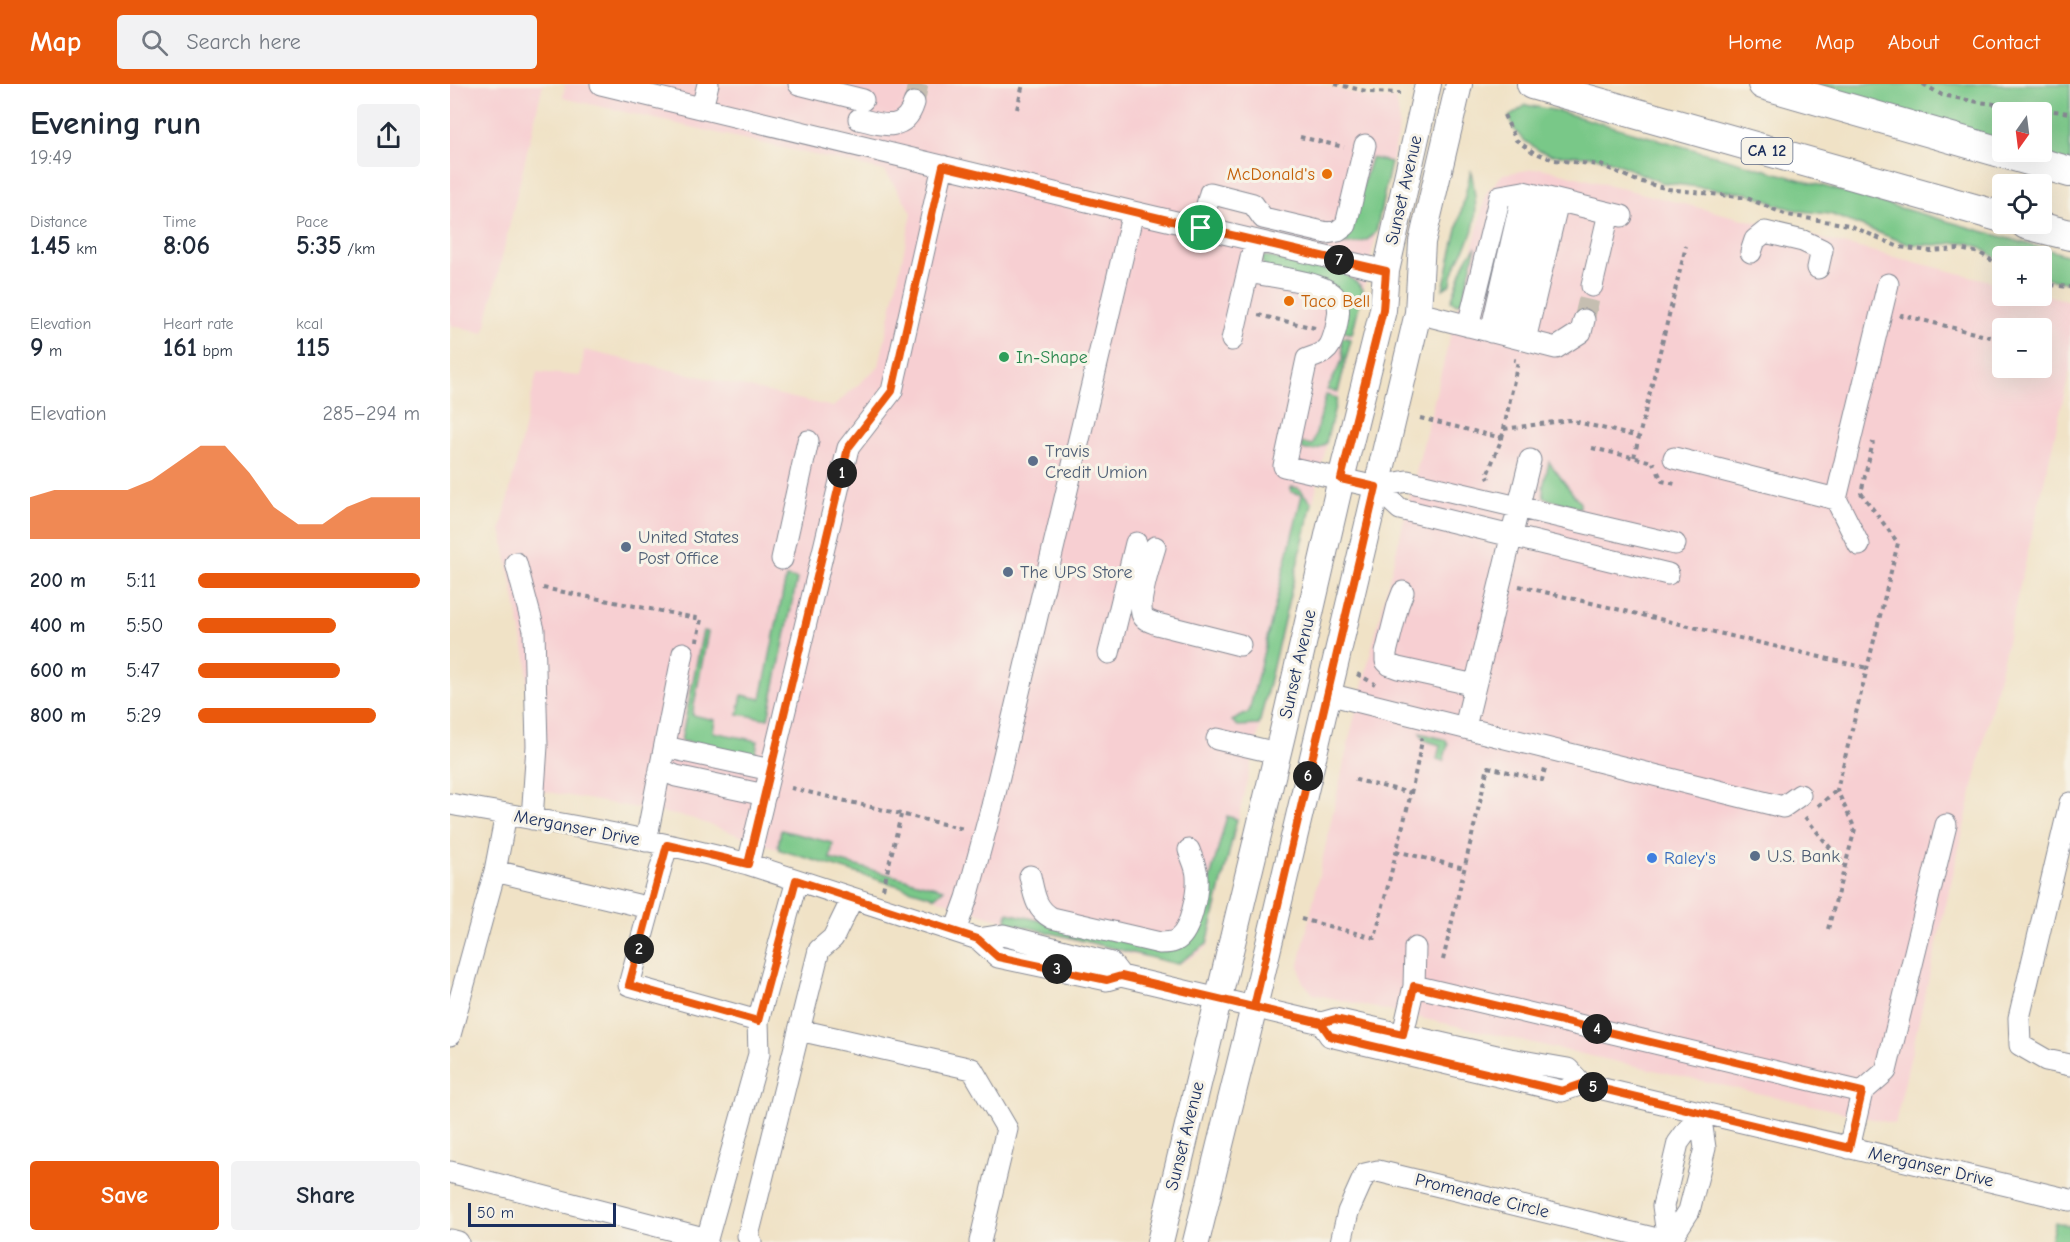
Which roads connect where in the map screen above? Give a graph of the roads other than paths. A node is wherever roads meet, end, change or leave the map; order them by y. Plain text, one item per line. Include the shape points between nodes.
1 (601, 84) edge
2 (708, 84) edge
3 (799, 84) edge
4 (1428, 84) edge
5 (1459, 84) edge
6 (1532, 84) edge
7 (1763, 84) edge
8 (862, 101) edge
9 (914, 103) tunnel mouth
10 (702, 108) junction
11 (853, 144) junction
12 (1365, 145) dead end
13 (943, 166) junction
14 (2070, 172) edge
15 (1540, 196) junction
16 (1133, 212) junction
17 (1992, 214) edge
18 (1201, 228) junction
19 (2052, 230) edge
20 (2070, 235) edge
21 (1255, 240) junction
22 (1751, 252) dead end
23 (1818, 268) dead end
24 (1386, 271) junction
25 (1248, 272) junction
26 (1888, 284) dead end
27 (1592, 286) tunnel mouth
28 (1418, 313) junction
29 (1584, 321) tunnel mouth
30 (1468, 326) junction
31 (1507, 336) junction
32 (1232, 340) dead end
33 (808, 441) dead end
34 (1674, 458) dead end
35 (1530, 460) dead end
36 (1341, 479) junction
37 (1376, 487) junction
38 (1836, 499) junction
39 (1519, 507) junction
40 (1511, 537) junction
41 (1675, 544) dead end
42 (1860, 545) dead end
43 (782, 559) dead end
44 (516, 563) dead end
45 (1668, 574) dead end
46 (1403, 592) dead end
47 (1240, 645) dead end
48 (690, 647) road end
49 (1109, 654) dead end
50 (1475, 686) junction
51 (1328, 694) junction
52 (1465, 727) junction
53 (1217, 740) dead end
54 (665, 747) junction
55 (1277, 753) junction
56 (660, 770) junction
57 (771, 770) junction
58 (765, 795) junction
59 (1800, 795) dead end
60 (2070, 802) edge
61 (450, 804) edge
62 (506, 814) junction
63 (532, 819) junction
64 (1946, 825) dead end
65 (657, 843) junction
66 (1190, 850) dead end
67 (2064, 855) edge
68 (748, 864) junction
69 (495, 871) junction
70 (1030, 876) dead end
71 (796, 880) junction
72 (852, 899) junction
73 (650, 908) junction
74 (955, 931) junction
75 (1414, 948) dead end
76 (1414, 986) junction
77 (1218, 999) junction
78 (1254, 1007) junction
79 (758, 1021) junction
80 (1321, 1023) junction
81 (799, 1030) junction
82 (1403, 1034) junction
83 (450, 1035) edge
84 (2070, 1065) edge
85 (1582, 1084) junction
86 (1862, 1092) junction
87 (1700, 1113) junction
88 (1849, 1148) junction
89 (450, 1172) edge
90 (2070, 1200) edge
91 (450, 1240) edge
92 (458, 1242) edge
93 (751, 1242) edge
94 (980, 1242) edge
95 (1160, 1242) edge
96 (1196, 1242) edge
97 (1341, 1242) edge
98 (1669, 1242) edge

1 - 10 street
2 - 10 street
3 - 8 street
4 - 24 main road, Sunset Avenue
5 - 28 main road, Sunset Avenue via 1422,242
6 - 17 highway, CA 12
7 - 14 highway
8 - 9 street via 881,125 903,121
8 - 11 street
10 - 11 street
11 - 13 street
12 - 18 street via 1346,225 1338,231 1326,233 1263,218 1253,204 1210,193
13 - 16 street
13 - 57 street via 892,391 848,448
15 - 27 street via 1615,214
15 - 30 street via 1500,196
15 - 31 street
16 - 18 street
16 - 74 street via 992,806 967,866 967,897
18 - 21 street
19 - 20 highway
21 - 24 street
21 - 25 street
22 - 23 street via 1755,240 1765,232 1803,241 1822,250
24 - 36 main road, Sunset Avenue via 1383,310
25 - 32 street
25 - 36 street via 1321,286 1335,296 1339,312 1332,345 1307,359 1284,466
26 - 38 street
28 - 30 street
28 - 37 main road, Sunset Avenue
29 - 31 street via 1581,332 1556,348
30 - 31 street
33 - 43 street
34 - 38 street
35 - 39 street
36 - 37 street
36 - 55 main road, Sunset Avenue
37 - 39 street via 1407,482
37 - 40 street via 1400,509
37 - 51 main road, Sunset Avenue
38 - 42 street
39 - 40 street
39 - 41 street
40 - 45 street
40 - 50 street
44 - 63 street via 534,630 537,746
46 - 50 street via 1386,661 1398,668
47 - 49 street via 1146,620 1141,603 1145,545
48 - 54 street
50 - 52 street
51 - 52 street
51 - 78 main road, Sunset Avenue
52 - 59 street via 1783,807
53 - 55 street
54 - 56 street
54 - 57 street
55 - 77 main road, Sunset Avenue
56 - 58 street
56 - 65 street
57 - 58 street
58 - 68 street
60 - 67 street
61 - 62 street, Merganser Drive
62 - 63 street, Merganser Drive
62 - 69 street
63 - 65 street, Merganser Drive
64 - 86 street via 1886,1071
65 - 68 street, Merganser Drive
65 - 73 street
66 - 70 street via 1197,886 1189,925 1178,939 1170,942 1052,918 1040,909
67 - 84 street via 2019,1027 2020,1045 2046,1060
68 - 71 street, Merganser Drive
69 - 73 street
69 - 83 street
71 - 72 street, Merganser Drive
71 - 79 street
72 - 74 street, Merganser Drive
72 - 81 street via 833,938 819,950
73 - 79 street via 629,985
74 - 77 street, Merganser Drive via 978,939 1003,935 1089,957 1111,963 1121,976
75 - 76 street
76 - 82 street
76 - 86 street
77 - 78 street, Merganser Drive
77 - 95 main road, Sunset Avenue
78 - 80 street, Merganser Drive
78 - 96 main road, Sunset Avenue
79 - 89 street via 759,1054 706,1239
80 - 82 street, Merganser Drive via 1335,1019
80 - 85 street, Merganser Drive via 1330,1036 1562,1091
81 - 93 street via 748,1236
81 - 94 street via 972,1069 1007,1129
82 - 85 street, Merganser Drive via 1568,1070
85 - 87 street, Merganser Drive
86 - 88 street
87 - 88 street, Merganser Drive
87 - 98 street via 1678,1143 1664,1206
88 - 90 street, Merganser Drive
91 - 92 street
97 - 98 street, Promenade Circle via 1348,1212 1365,1174 1378,1171

